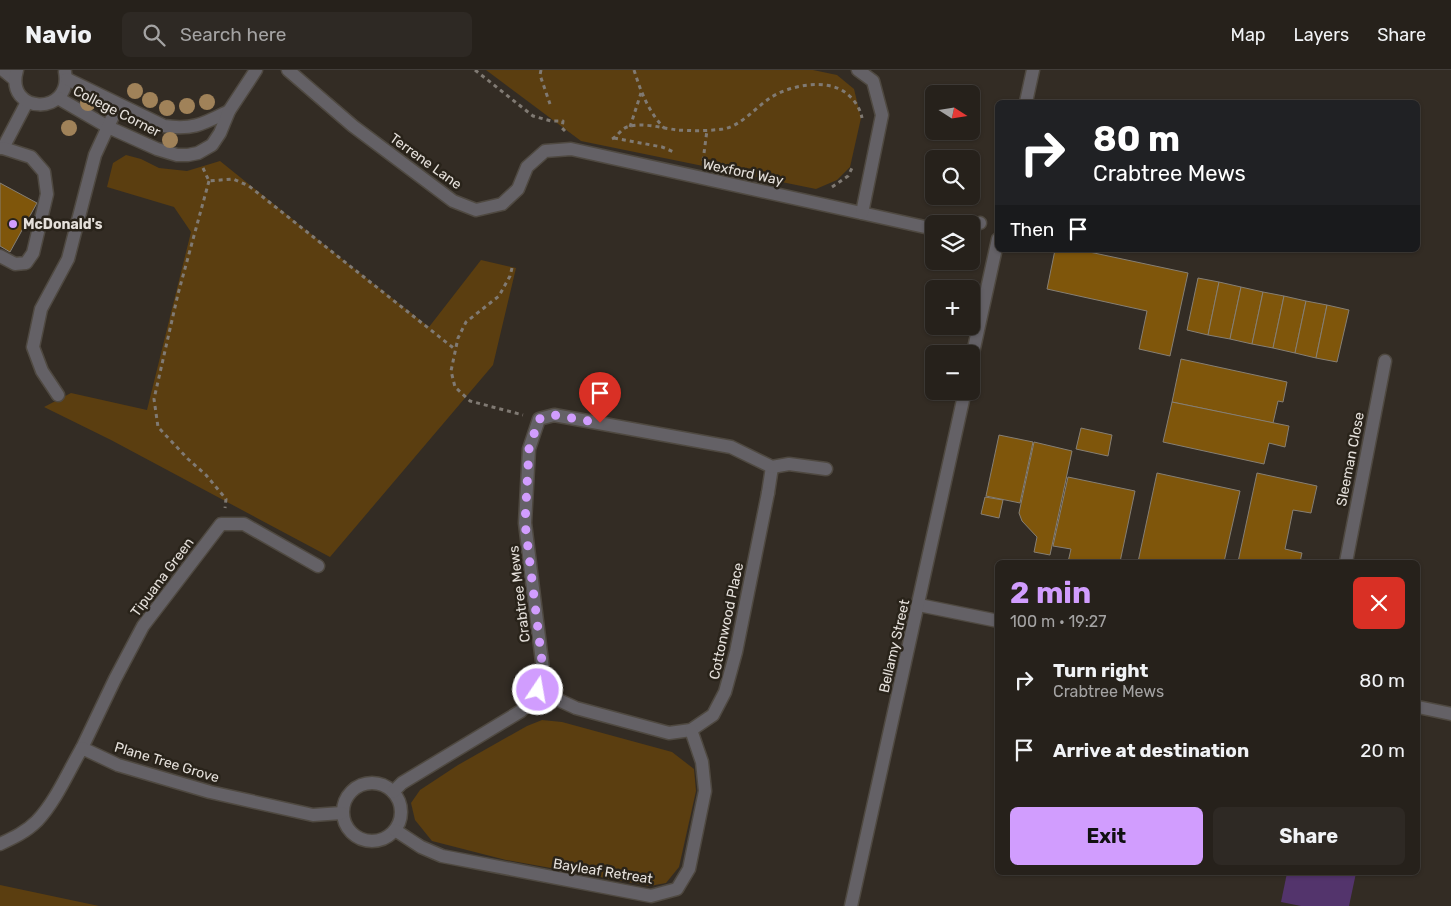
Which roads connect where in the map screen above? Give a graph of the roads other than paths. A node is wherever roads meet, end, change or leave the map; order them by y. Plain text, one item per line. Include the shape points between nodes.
1 (3, 70) edge
2 (256, 70) edge
3 (288, 70) edge
4 (858, 70) edge
5 (1033, 70) edge
6 (15, 74) edge
7 (66, 74) edge
8 (58, 98) junction
9 (1026, 100) edge
10 (27, 102) junction
11 (118, 105) junction
12 (229, 111) junction
13 (108, 127) junction
14 (1, 148) edge
15 (545, 151) joint
16 (862, 213) junction
17 (925, 226) edge
18 (995, 252) edge
19 (0, 256) edge
20 (975, 345) edge
21 (1385, 361) dead end
22 (58, 395) dead end
23 (963, 400) edge
24 (772, 467) junction
25 (826, 469) dead end
26 (1346, 560) edge
27 (318, 566) dead end
28 (918, 605) junction
29 (995, 620) edge
30 (538, 690) junction
31 (1420, 707) edge
32 (1451, 714) edge
33 (691, 730) junction
34 (82, 748) junction
35 (393, 792) junction
36 (342, 813) junction
37 (395, 830) junction
38 (0, 844) edge
39 (851, 906) edge

1 - 6 street
2 - 12 street, College Corner
3 - 15 street, Terrene Lane via 352,126 453,200 476,210 502,204 518,189 527,167
4 - 16 street via 873,81 882,115
5 - 9 street
6 - 10 street via 16,88
7 - 8 street via 64,90
7 - 11 street, College Corner
8 - 10 street via 42,105
8 - 13 street, College Corner
10 - 14 street
11 - 12 street, College Corner via 164,126 180,128 200,125
11 - 13 street
12 - 13 street, College Corner via 212,145 188,155 157,149
13 - 22 street via 95,156 68,259 41,309 33,347 42,371
14 - 19 street via 31,157 44,172 47,194 33,253 26,263 15,264
15 - 16 street, Wexford Way via 572,149
16 - 17 street, Wexford Way
18 - 20 street
21 - 26 street, Sleeman Close
23 - 28 street, Bellamy Street
24 - 25 street via 789,464
24 - 30 street, Crabtree Mews via 731,448 554,415 539,419 529,449 525,523 543,670
24 - 33 street, Cottonwood Place via 736,652 725,692 713,715
27 - 34 street, Tipuana Green via 244,524 222,524 143,626
28 - 29 street
28 - 39 street, Bellamy Street
30 - 33 street, Cottonwood Place via 576,708 669,733
30 - 35 street via 521,710 402,783
31 - 32 street
33 - 37 street, Bayleaf Retreat via 702,762 705,791 689,869 677,889 650,896 442,856 420,847
34 - 36 street, Plane Tree Grove via 118,765 210,792 313,815
34 - 38 street via 49,806 36,822 18,836
35 - 36 street via 379,783 361,784 347,796
35 - 37 street via 400,802 401,811
36 - 37 street via 345,825 353,835 364,840 376,841

